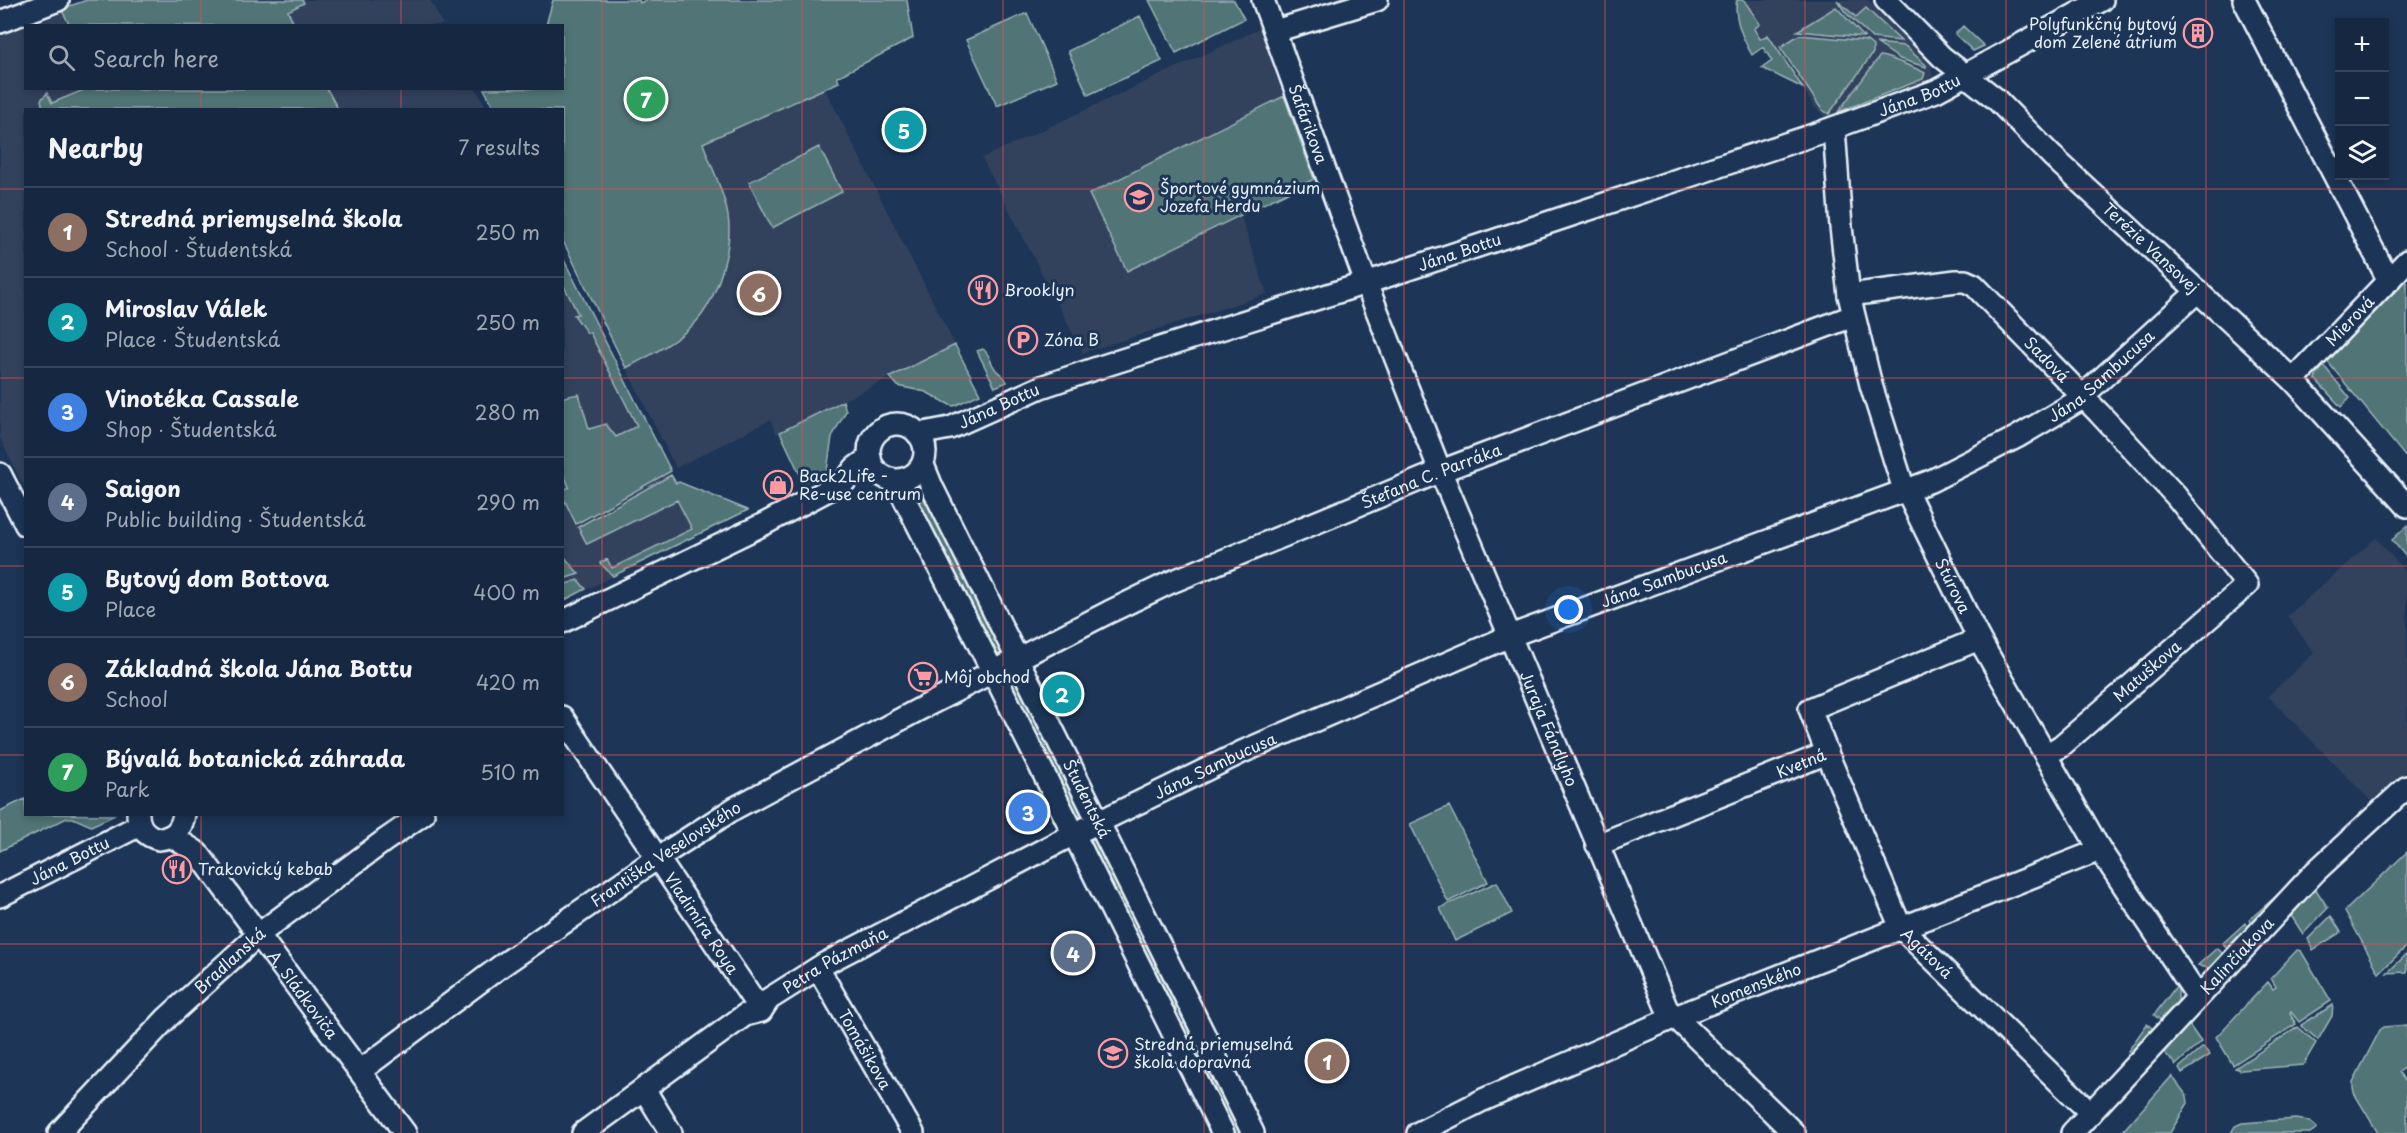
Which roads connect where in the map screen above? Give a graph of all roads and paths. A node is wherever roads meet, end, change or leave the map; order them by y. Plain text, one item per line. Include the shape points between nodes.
1 (58, 0) edge
2 (1263, 0) edge
3 (1377, 0) edge
4 (1886, 0) edge
5 (2244, 0) edge
6 (2098, 1) edge
7 (0, 22) edge
8 (1275, 31) junction
9 (1967, 76) junction
10 (1834, 128) junction
11 (2407, 261) edge
12 (2389, 281) junction
13 (1366, 283) junction
14 (2198, 291) junction
15 (1851, 305) junction
16 (2294, 380) junction
17 (2082, 396) junction
18 (922, 450) junction
19 (880, 470) junction
20 (1441, 471) junction
21 (0, 474) edge
22 (1906, 490) junction
23 (2407, 506) edge
24 (24, 521) edge
25 (2247, 585) joint
26 (564, 621) edge
27 (1510, 636) junction
28 (1979, 639) junction
29 (1018, 660) junction
30 (993, 672) junction
31 (564, 721) edge
32 (1827, 753) junction
33 (2046, 755) junction
34 (2407, 787) edge
35 (184, 816) edge
36 (420, 816) edge
37 (139, 820) edge
38 (1098, 822) junction
39 (1073, 834) junction
40 (171, 837) junction
41 (1597, 845) junction
42 (2100, 850) junction
43 (656, 859) junction
44 (0, 897) edge
45 (1901, 928) junction
46 (259, 934) junction
47 (818, 968) junction
48 (2198, 997) junction
49 (761, 1011) junction
50 (1675, 1017) junction
51 (360, 1071) junction
52 (644, 1089) junction
53 (2091, 1113) junction
54 (59, 1133) edge
55 (405, 1133) edge
56 (583, 1133) edge
57 (671, 1133) edge
58 (913, 1133) edge
59 (1223, 1133) edge
60 (1253, 1133) edge
61 (1418, 1133) edge
62 (1794, 1133) edge
63 (2072, 1133) edge

1 - 7 street
2 - 8 street, Šafárikova
3 - 8 street
4 - 9 street, Terézie Vansovej via 1942,57
5 - 12 street
6 - 9 street, Jána Bottu
8 - 13 street, Šafárikova
9 - 10 street, Jána Bottu
9 - 14 street, Terézie Vansovej
10 - 13 street, Jána Bottu
10 - 15 street, Štúrova
11 - 12 street, Mierová
12 - 16 street, Mierová
13 - 18 street, Jána Bottu via 1041,387 950,428
13 - 20 street, Juraja Fándlyho
14 - 16 street, Terézie Vansovej
14 - 17 street, Jána Sambucusa
15 - 17 street, Sadová via 1965,281 1974,285
15 - 20 street, Štefana C. Parráka
15 - 22 street, Štúrova via 1871,385
16 - 23 street, Terézie Vansovej
17 - 22 street, Jána Sambucusa via 2017,436
17 - 25 street, Sadová via 2176,496
18 - 19 street, Jána Bottu via 910,477
18 - 19 street, Jána Bottu via 909,426 883,428 871,442
18 - 29 street, Študentská via 932,488
19 - 26 street, Jána Bottu via 861,481 845,481
19 - 30 street, Študentská via 903,498
20 - 27 street, Juraja Fándlyho
20 - 29 street, Štefana C. Parráka via 1169,583
21 - 24 street
22 - 27 street, Jána Sambucusa
22 - 28 street, Štúrova
25 - 33 street, Matuškova
27 - 38 street, Jána Sambucusa via 1242,752
27 - 41 street, Juraja Fándlyho
28 - 32 street, Kvetná via 1810,709
28 - 33 street, Štúrova
29 - 30 street, Štefana C. Parráka
29 - 38 street, Študentská
30 - 39 street, Študentská
30 - 43 street, Františka Veselovského via 735,808
31 - 43 street, Vladimíra Roya
32 - 41 street, Kvetná
32 - 45 street, Agátová
33 - 42 street, Štúrova
34 - 48 street, Kalinčiakova via 2315,872
35 - 40 street via 181,827
36 - 46 street, Bradlanská
37 - 40 street, A. Sládkoviča via 151,837
37 - 44 street, Jána Bottu
38 - 39 street, Jána Sambucusa
38 - 60 street, Študentská
39 - 47 street, Petra Pázmaňa
39 - 59 street, Študentská
40 - 46 street, A. Sládkoviča via 201,857
41 - 50 street, Juraja Fándlyho via 1667,1009
42 - 45 street, Komenského
42 - 48 street, Štúrova
43 - 49 street, Vladimíra Roya
43 - 51 street, Františka Veselovského via 501,966
45 - 50 street, Komenského
45 - 53 street, Agátová
46 - 51 street, A. Sládkoviča
46 - 54 street, Bradlanská via 167,1018
47 - 49 street, Petra Pázmaňa via 769,999
47 - 58 street, Tomášikova
48 - 53 street, Kalinčiakova
49 - 52 street, Petra Pázmaňa via 745,1015
50 - 61 street, Komenského
50 - 62 street, Juraja Fándlyho
51 - 55 street, A. Sládkoviča
52 - 56 street, Petra Pázmaňa
52 - 57 street
53 - 63 street, Kalinčiakova

